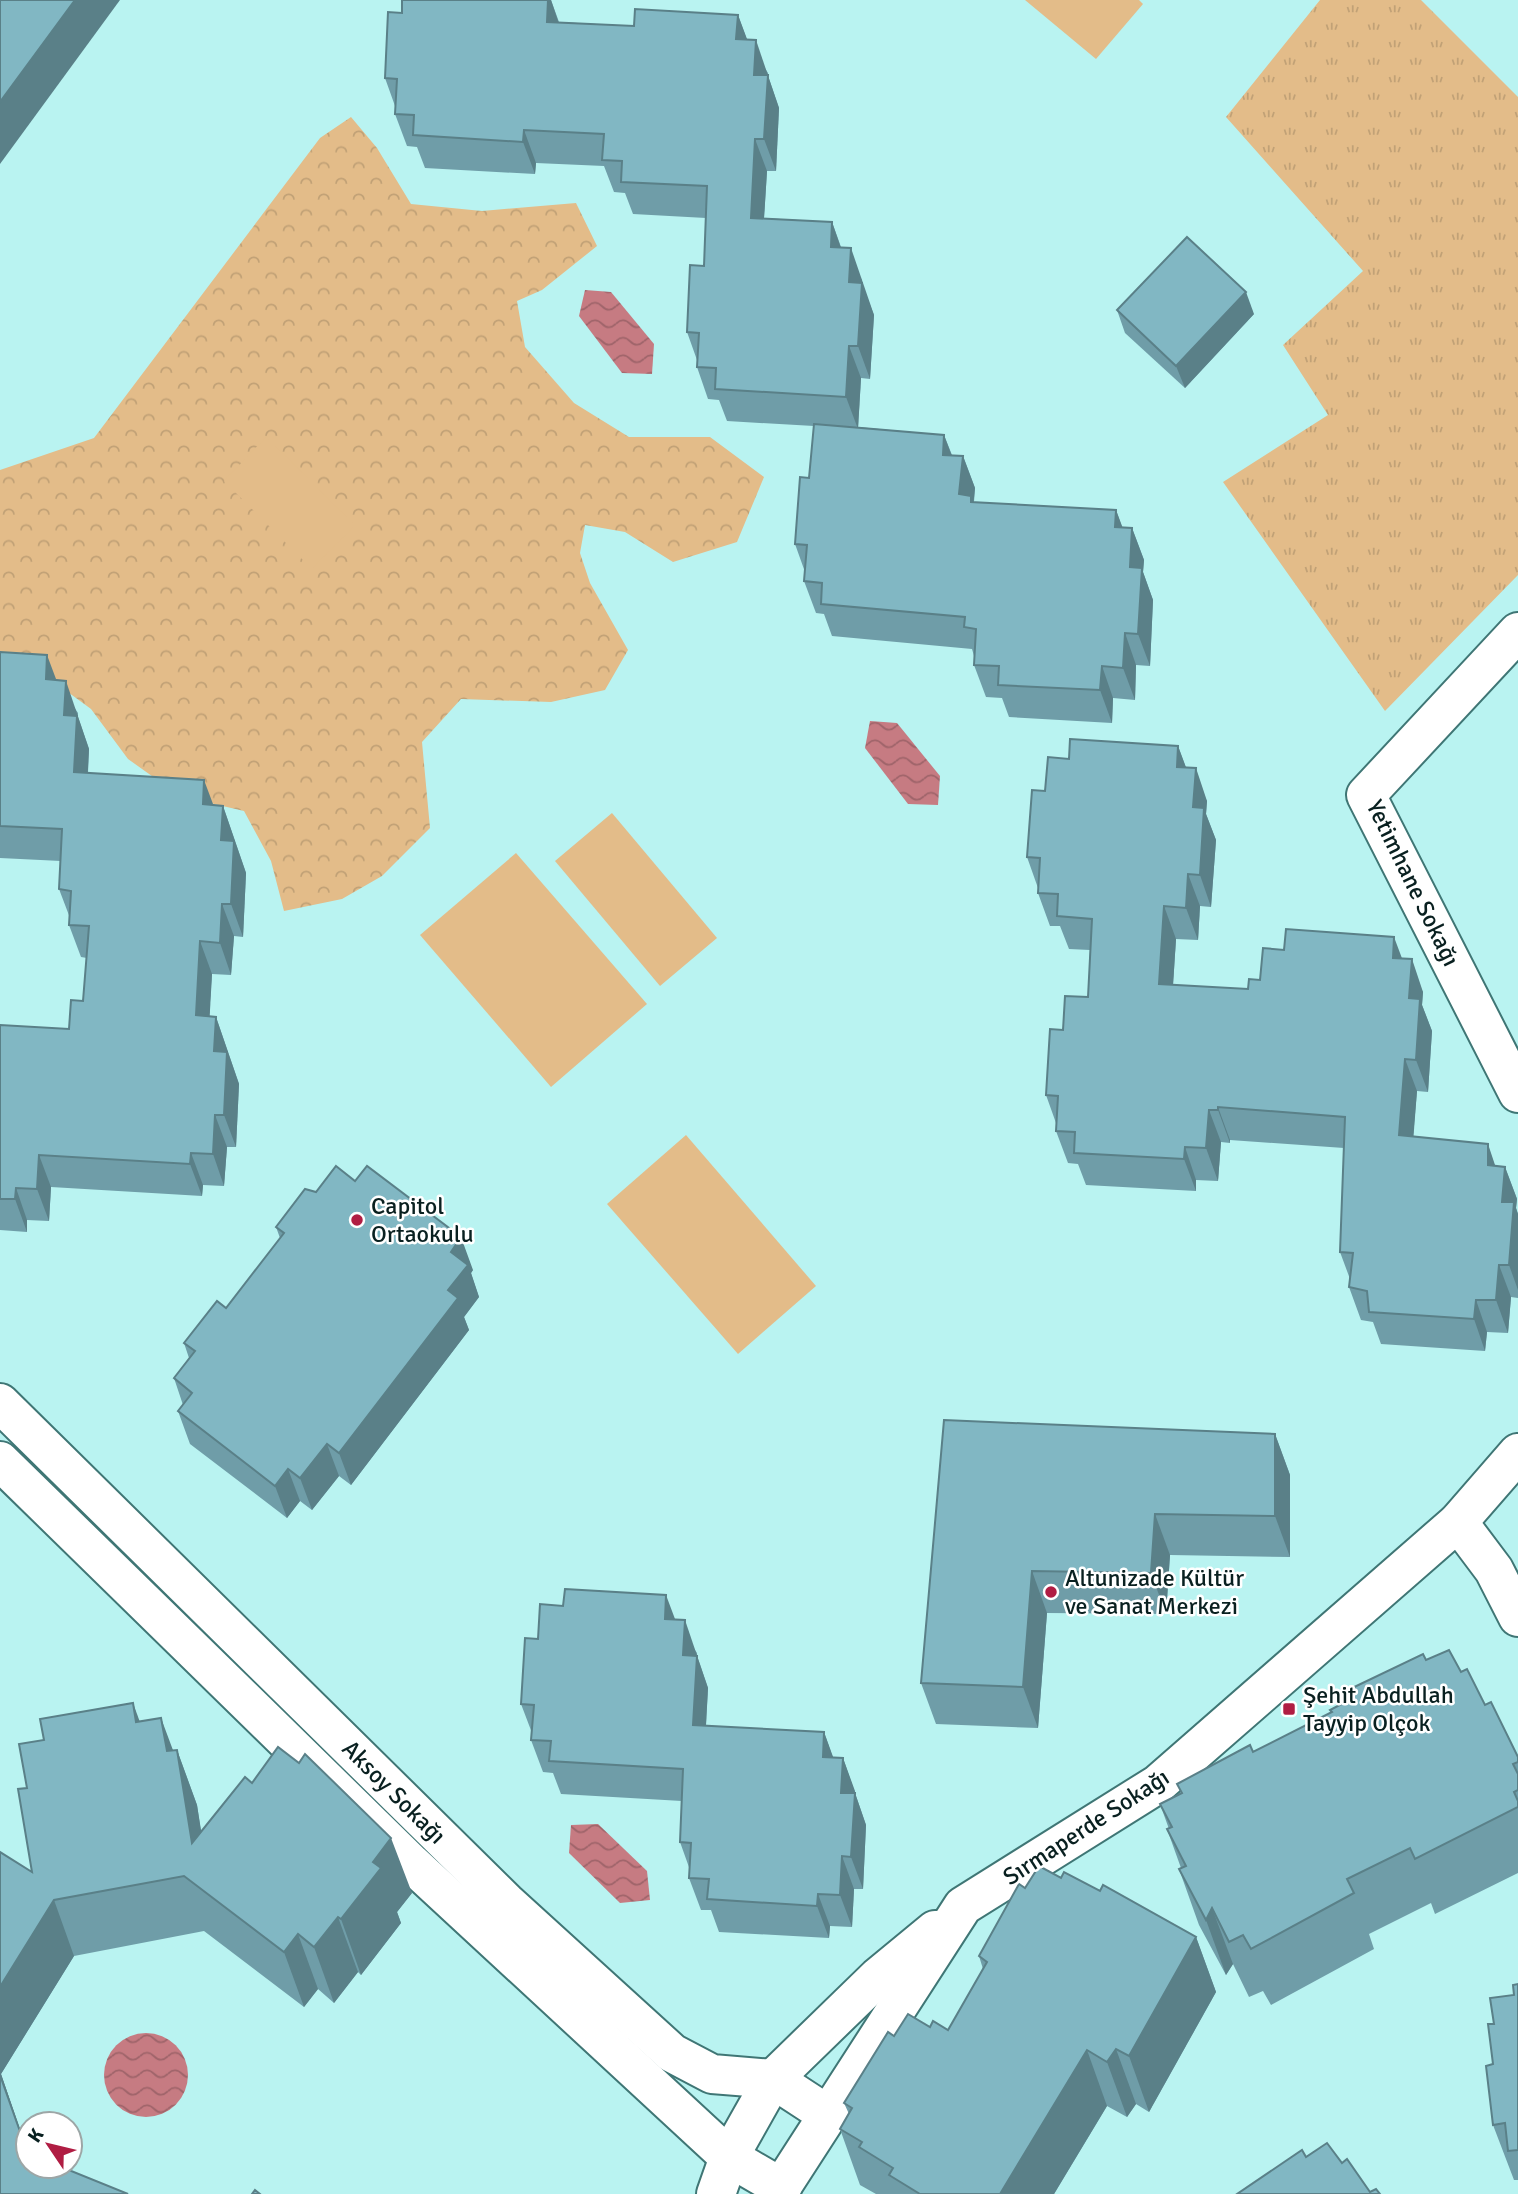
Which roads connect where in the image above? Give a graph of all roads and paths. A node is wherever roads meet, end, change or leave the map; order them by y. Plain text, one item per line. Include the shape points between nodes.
1 (1518, 632) edge
2 (1518, 1093) edge
3 (0, 1403) edge
4 (1518, 1453) edge
5 (0, 1461) edge
6 (1458, 1522) junction
7 (1518, 1617) edge
8 (963, 1906) junction
9 (773, 2079) junction
10 (828, 2115) junction
11 (729, 2157) junction
12 (779, 2191) edge
13 (716, 2194) edge

1 - 2 street, Yetimhane Sokağı via 1366,795
3 - 9 street, Aksoy Sokağı via 506,1902 672,2053 712,2074
4 - 6 street, Sırmaperde Sokağı
5 - 11 street, Aksoy Sokağı via 411,1863
6 - 7 street via 1494,1570
6 - 8 street, Sırmaperde Sokağı via 1158,1784
8 - 9 street via 878,1978
8 - 10 street, Sırmaperde Sokağı
9 - 10 street, Aksoy Sokağı
9 - 11 street
10 - 12 street, Sırmaperde Sokağı
11 - 12 street, Aksoy Sokağı
11 - 13 street

